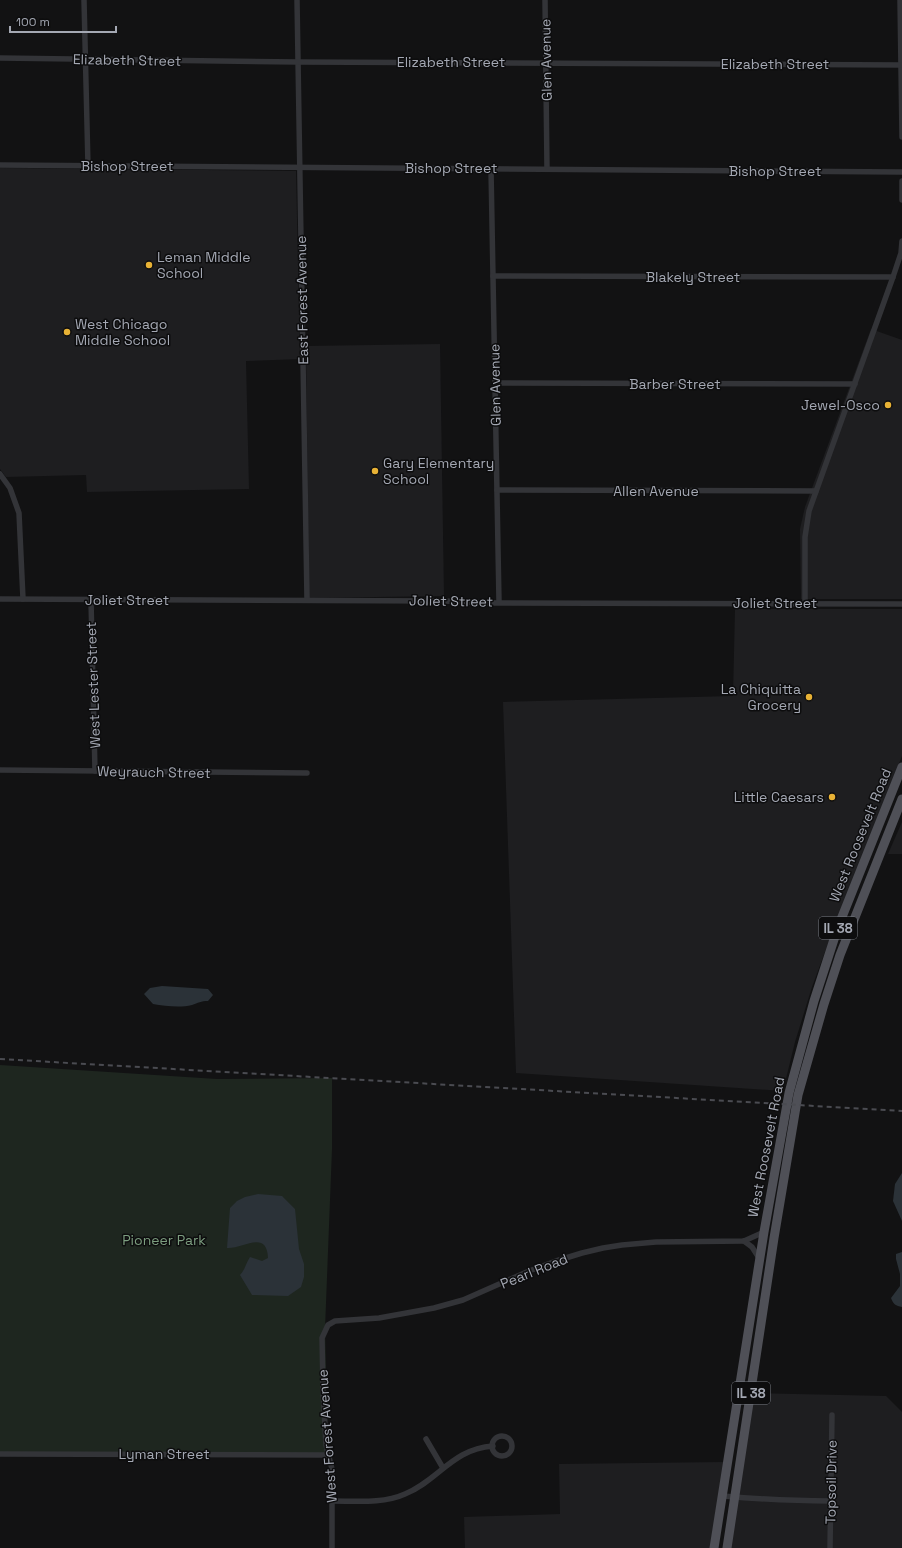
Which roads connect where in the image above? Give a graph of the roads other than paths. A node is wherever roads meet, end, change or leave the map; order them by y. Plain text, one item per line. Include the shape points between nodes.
1 (84, 0) edge
2 (297, 0) edge
3 (545, 0) edge
4 (900, 0) edge
5 (0, 58) edge
6 (86, 59) junction
7 (298, 62) junction
8 (546, 63) junction
9 (901, 64) edge
10 (902, 137) edge
11 (0, 165) edge
12 (88, 166) junction
13 (300, 167) junction
14 (491, 168) junction
15 (547, 169) junction
16 (902, 172) edge
17 (902, 181) edge
18 (902, 200) edge
19 (902, 241) edge
20 (493, 276) junction
21 (893, 277) junction
22 (495, 383) junction
23 (855, 384) junction
24 (0, 474) edge
25 (497, 490) junction
26 (816, 491) junction
27 (0, 599) edge
28 (23, 599) junction
29 (91, 600) junction
30 (308, 600) junction
31 (499, 602) junction
32 (805, 604) junction
33 (902, 604) edge
34 (902, 767) edge
35 (0, 770) edge
36 (95, 771) junction
37 (307, 773) dead end
38 (902, 799) edge
39 (764, 1232) junction
40 (744, 1241) junction
41 (760, 1260) junction
42 (328, 1325) joint
43 (832, 1415) dead end
44 (426, 1439) dead end
45 (493, 1446) dead end
46 (0, 1454) edge
47 (328, 1455) junction
48 (443, 1468) junction
49 (723, 1496) junction
50 (735, 1497) junction
51 (332, 1501) junction
52 (830, 1501) junction
53 (332, 1548) edge
54 (714, 1548) edge
55 (727, 1548) edge
56 (830, 1548) edge

1 - 6 street
2 - 7 street, East Forest Avenue
3 - 8 street, Glen Avenue
4 - 9 street
5 - 6 street, Elizabeth Street
6 - 7 street, Elizabeth Street
6 - 12 street
7 - 8 street, Elizabeth Street
7 - 13 street, East Forest Avenue
8 - 9 street, Elizabeth Street
8 - 15 street, Glen Avenue
9 - 10 street
11 - 12 street, Bishop Street
12 - 13 street, Bishop Street
13 - 14 street, Bishop Street
13 - 30 street, East Forest Avenue
14 - 15 street, Bishop Street
14 - 20 street, Glen Avenue
15 - 16 street, Bishop Street
17 - 18 street
19 - 21 street
20 - 21 street, Blakely Street
20 - 22 street, Glen Avenue
21 - 23 street
22 - 23 street, Barber Street
22 - 25 street, Glen Avenue
23 - 26 street
24 - 28 street via 10,488 19,513
25 - 26 street, Allen Avenue
25 - 31 street, Glen Avenue
26 - 32 street via 806,529
27 - 28 street, Joliet Street
28 - 29 street, Joliet Street
29 - 30 street, Joliet Street
29 - 36 street, West Lester Street
30 - 31 street, Joliet Street
31 - 32 street, Joliet Street
32 - 33 street, Joliet Street
34 - 39 main road, West Roosevelt Road / IL 38 via 846,907 814,1001 788,1094
35 - 36 street, Weyrauch Street
36 - 37 street, Weyrauch Street
38 - 50 main road, West Roosevelt Road / IL 38 via 831,980 798,1095
39 - 40 street, Pearl Road
39 - 41 main road, West Roosevelt Road / IL 38
40 - 41 street via 752,1247
40 - 42 street, Pearl Road via 656,1242 603,1248 529,1271 464,1300 379,1318 334,1321
41 - 49 main road, West Roosevelt Road / IL 38
42 - 47 street, West Forest Avenue via 322,1338
43 - 52 street, Topsoil Drive
44 - 48 street
45 - 48 street via 464,1453
46 - 47 street, Lyman Street
47 - 51 street, West Forest Avenue via 332,1468
48 - 51 street via 414,1490 393,1498
49 - 50 street
49 - 54 main road, West Roosevelt Road / IL 38
50 - 52 street
50 - 55 main road, West Roosevelt Road / IL 38
51 - 53 street, West Forest Avenue
52 - 56 street, Topsoil Drive

